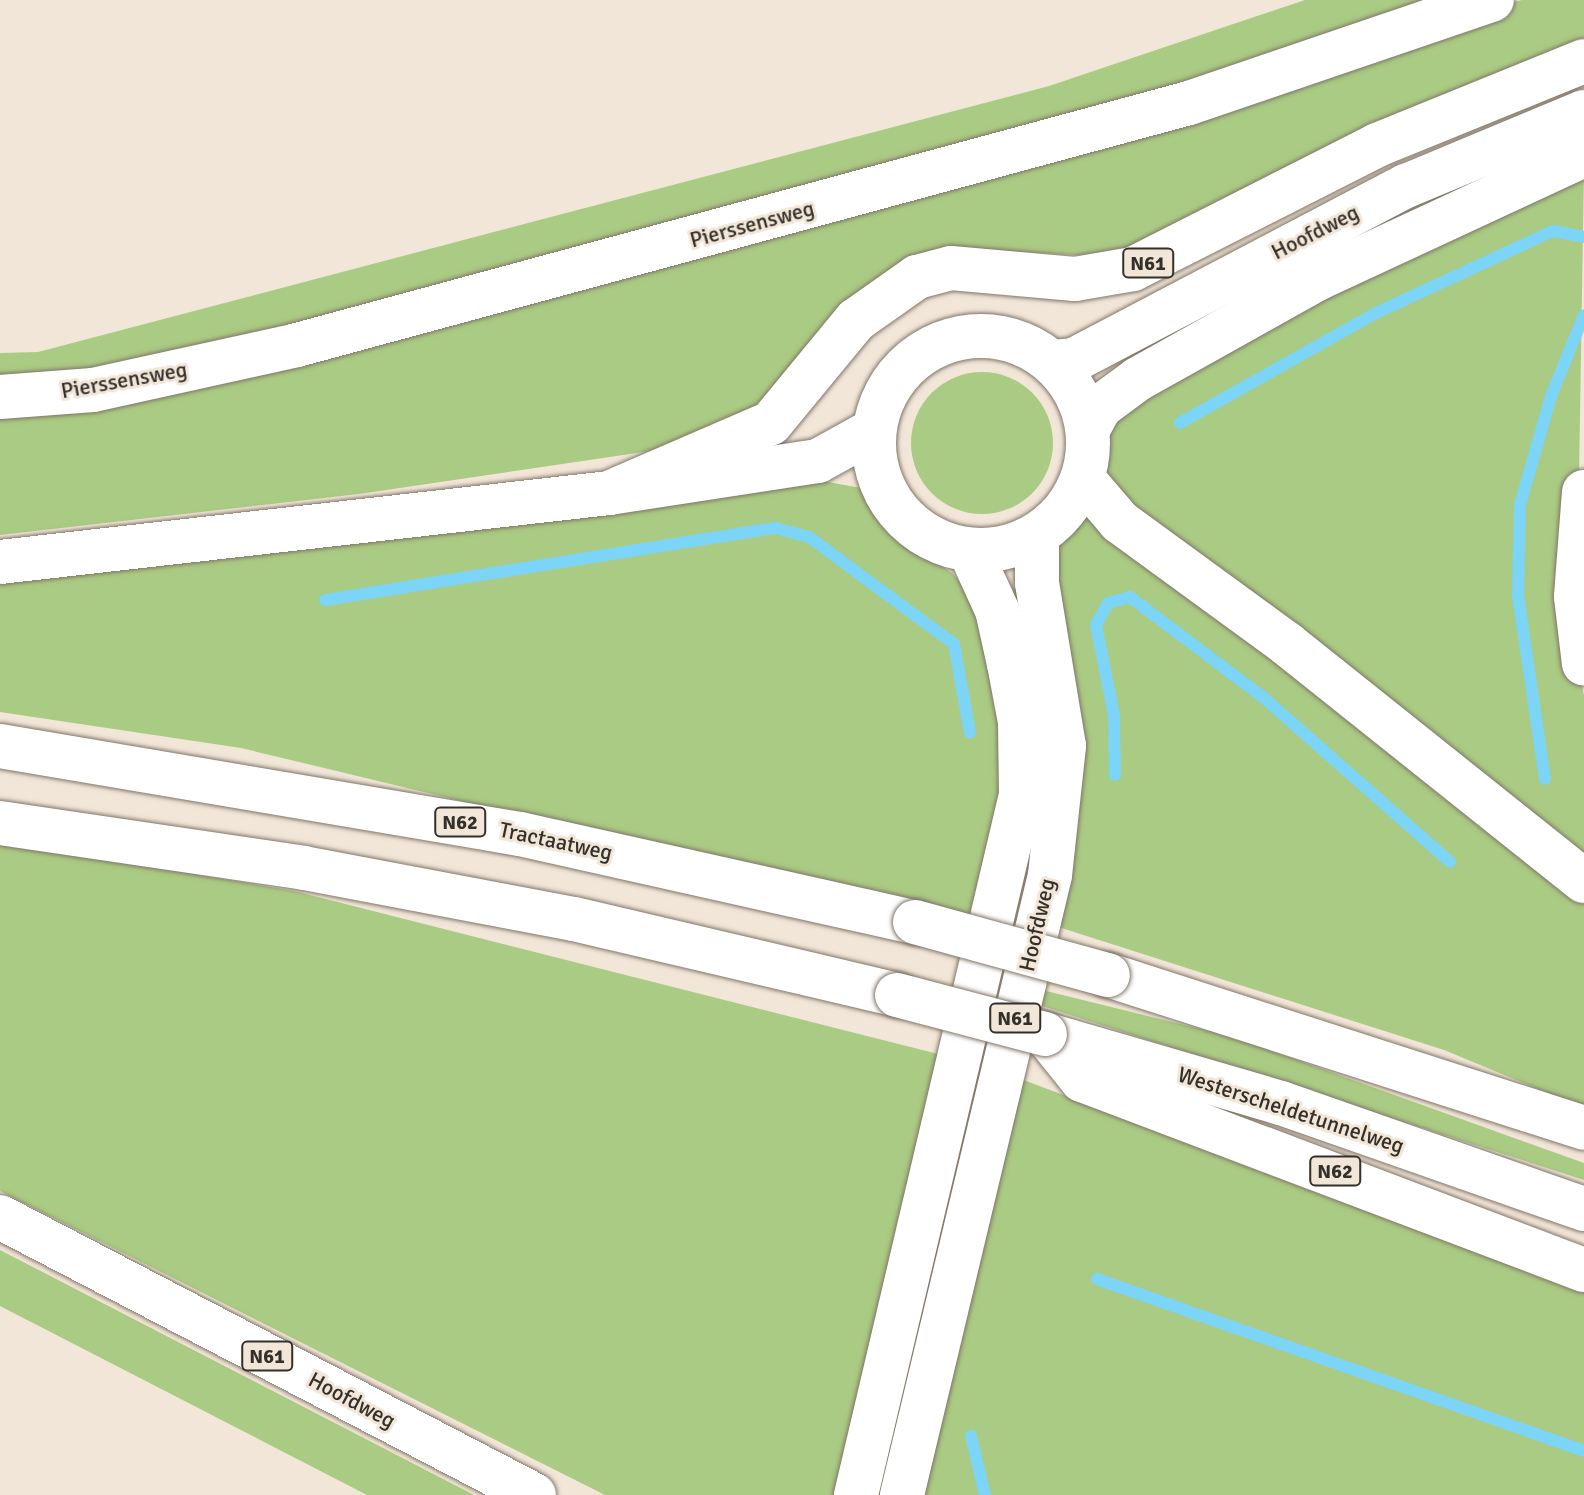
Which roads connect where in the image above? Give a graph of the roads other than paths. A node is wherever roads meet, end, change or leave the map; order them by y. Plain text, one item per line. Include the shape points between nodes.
1 (1492, 0) edge
2 (1584, 61) edge
3 (1584, 112) edge
4 (1584, 155) edge
5 (1052, 362) junction
6 (0, 397) edge
7 (1088, 429) junction
8 (874, 430) junction
9 (1084, 480) junction
10 (1584, 492) edge
11 (609, 493) junction
12 (1037, 536) junction
13 (970, 551) junction
14 (0, 562) edge
15 (1584, 664) edge
16 (0, 746) edge
17 (0, 823) edge
18 (1584, 881) edge
19 (1086, 1064) junction
20 (1584, 1128) edge
21 (1584, 1209) edge
22 (0, 1217) edge
23 (1584, 1270) edge
24 (534, 1495) edge
25 (856, 1495) edge
26 (902, 1495) edge

1 - 6 main road, Pierssensweg via 1189,103 313,341 93,390
2 - 11 main road, N61 via 1377,145 1133,269 1075,279 951,268 917,277 856,320 771,423
3 - 5 main road, Hoofdweg / N61 via 1406,186 1088,353
4 - 7 main road, Hoofdweg via 1319,278 1138,379 1100,407
5 - 7 main road via 1079,400
5 - 8 main road via 994,337 945,341 897,375
7 - 9 main road
8 - 11 main road via 818,461
8 - 13 main road via 878,473 897,510 929,537
9 - 12 main road via 1065,513
9 - 18 main road via 1120,522 1287,644
10 - 15 main road via 1576,597
11 - 14 main road
12 - 13 main road via 1004,549
12 - 26 main road, Hoofdweg / N61 via 1037,583 1064,746 1050,875
13 - 25 main road, Hoofdweg / N61 via 997,610 1009,664 1020,722 1021,795
16 - 20 main road, Tractaatweg / N62, bridge via 490,828 915,922 1108,975
17 - 19 main road, Westerscheldetunnelweg / N62, bridge via 424,891 897,995 1045,1034
19 - 21 main road, Westerscheldetunnelweg / N62 via 1281,1103
19 - 23 main road, N62
22 - 24 main road, Hoofdweg / N61

